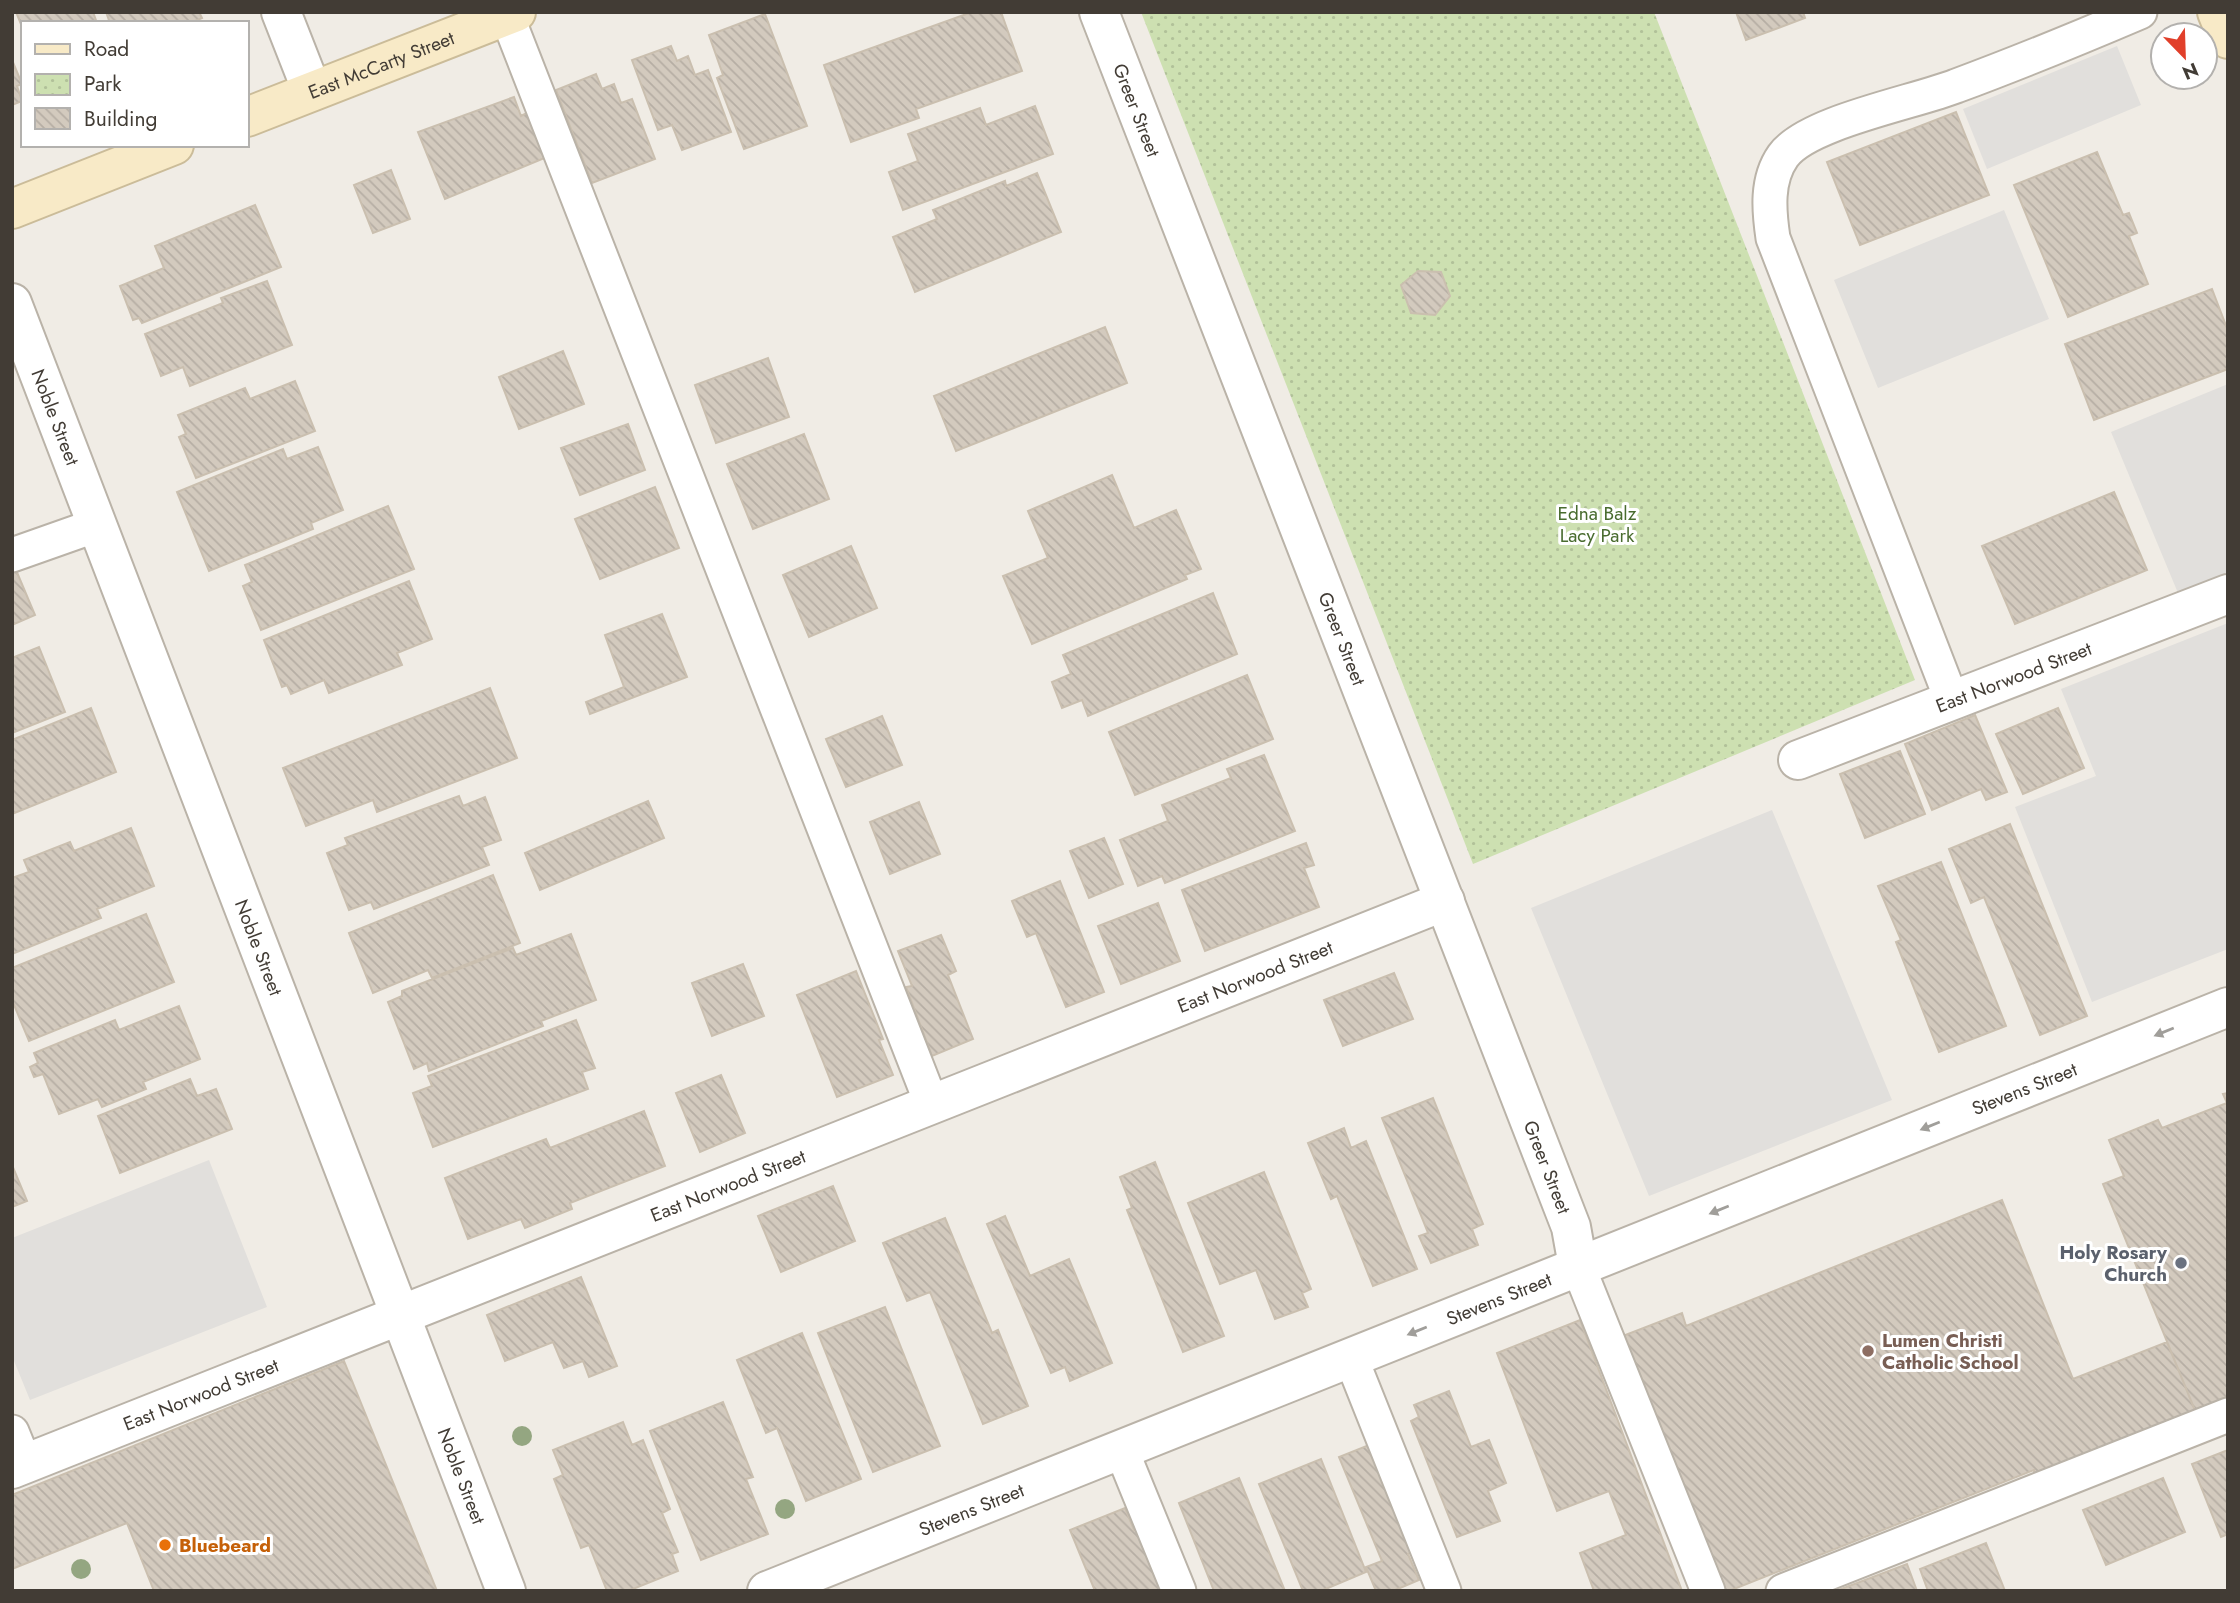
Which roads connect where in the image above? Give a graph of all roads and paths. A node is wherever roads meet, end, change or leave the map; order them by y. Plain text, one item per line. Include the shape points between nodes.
1 (281, 12) edge
2 (1099, 12) edge
3 (2140, 12) edge
4 (2217, 12) edge
5 (512, 14) edge
6 (2228, 39) edge
7 (312, 91) junction
8 (248, 117) edge
9 (169, 147) edge
10 (12, 209) edge
11 (12, 303) edge
12 (97, 525) junction
13 (12, 555) edge
14 (2228, 594) edge
15 (1952, 701) junction
16 (1798, 760) dead end
17 (1445, 901) junction
18 (2228, 1007) edge
19 (932, 1105) junction
20 (1578, 1266) junction
21 (401, 1316) junction
22 (1351, 1358) junction
23 (2228, 1415) edge
24 (1121, 1449) junction
25 (16, 1455) edge
26 (506, 1591) edge
27 (767, 1591) edge
28 (1179, 1591) edge
29 (1444, 1591) edge
30 (1708, 1591) edge
31 (1783, 1591) edge

1 - 7 street
2 - 17 street, Greer Street
3 - 15 lane via 1952,88 1809,136 1784,154 1772,178 1773,239
4 - 6 main road
5 - 7 main road, East McCarty Street
5 - 19 lane
7 - 8 main road, East McCarty Street
9 - 10 main road
11 - 12 street, Noble Street
12 - 13 lane
12 - 21 street, Noble Street
14 - 15 street, East Norwood Street
15 - 16 street, East Norwood Street
17 - 19 street, East Norwood Street
17 - 20 street, Greer Street via 1571,1227
18 -> 20 street, Stevens Street
19 - 21 street, East Norwood Street
20 -> 22 street, Stevens Street
20 - 30 lane
21 - 25 street, East Norwood Street
21 - 26 street, Noble Street
22 - 24 street, Stevens Street
22 - 29 lane
23 - 31 lane
24 - 27 street, Stevens Street
24 - 28 lane

